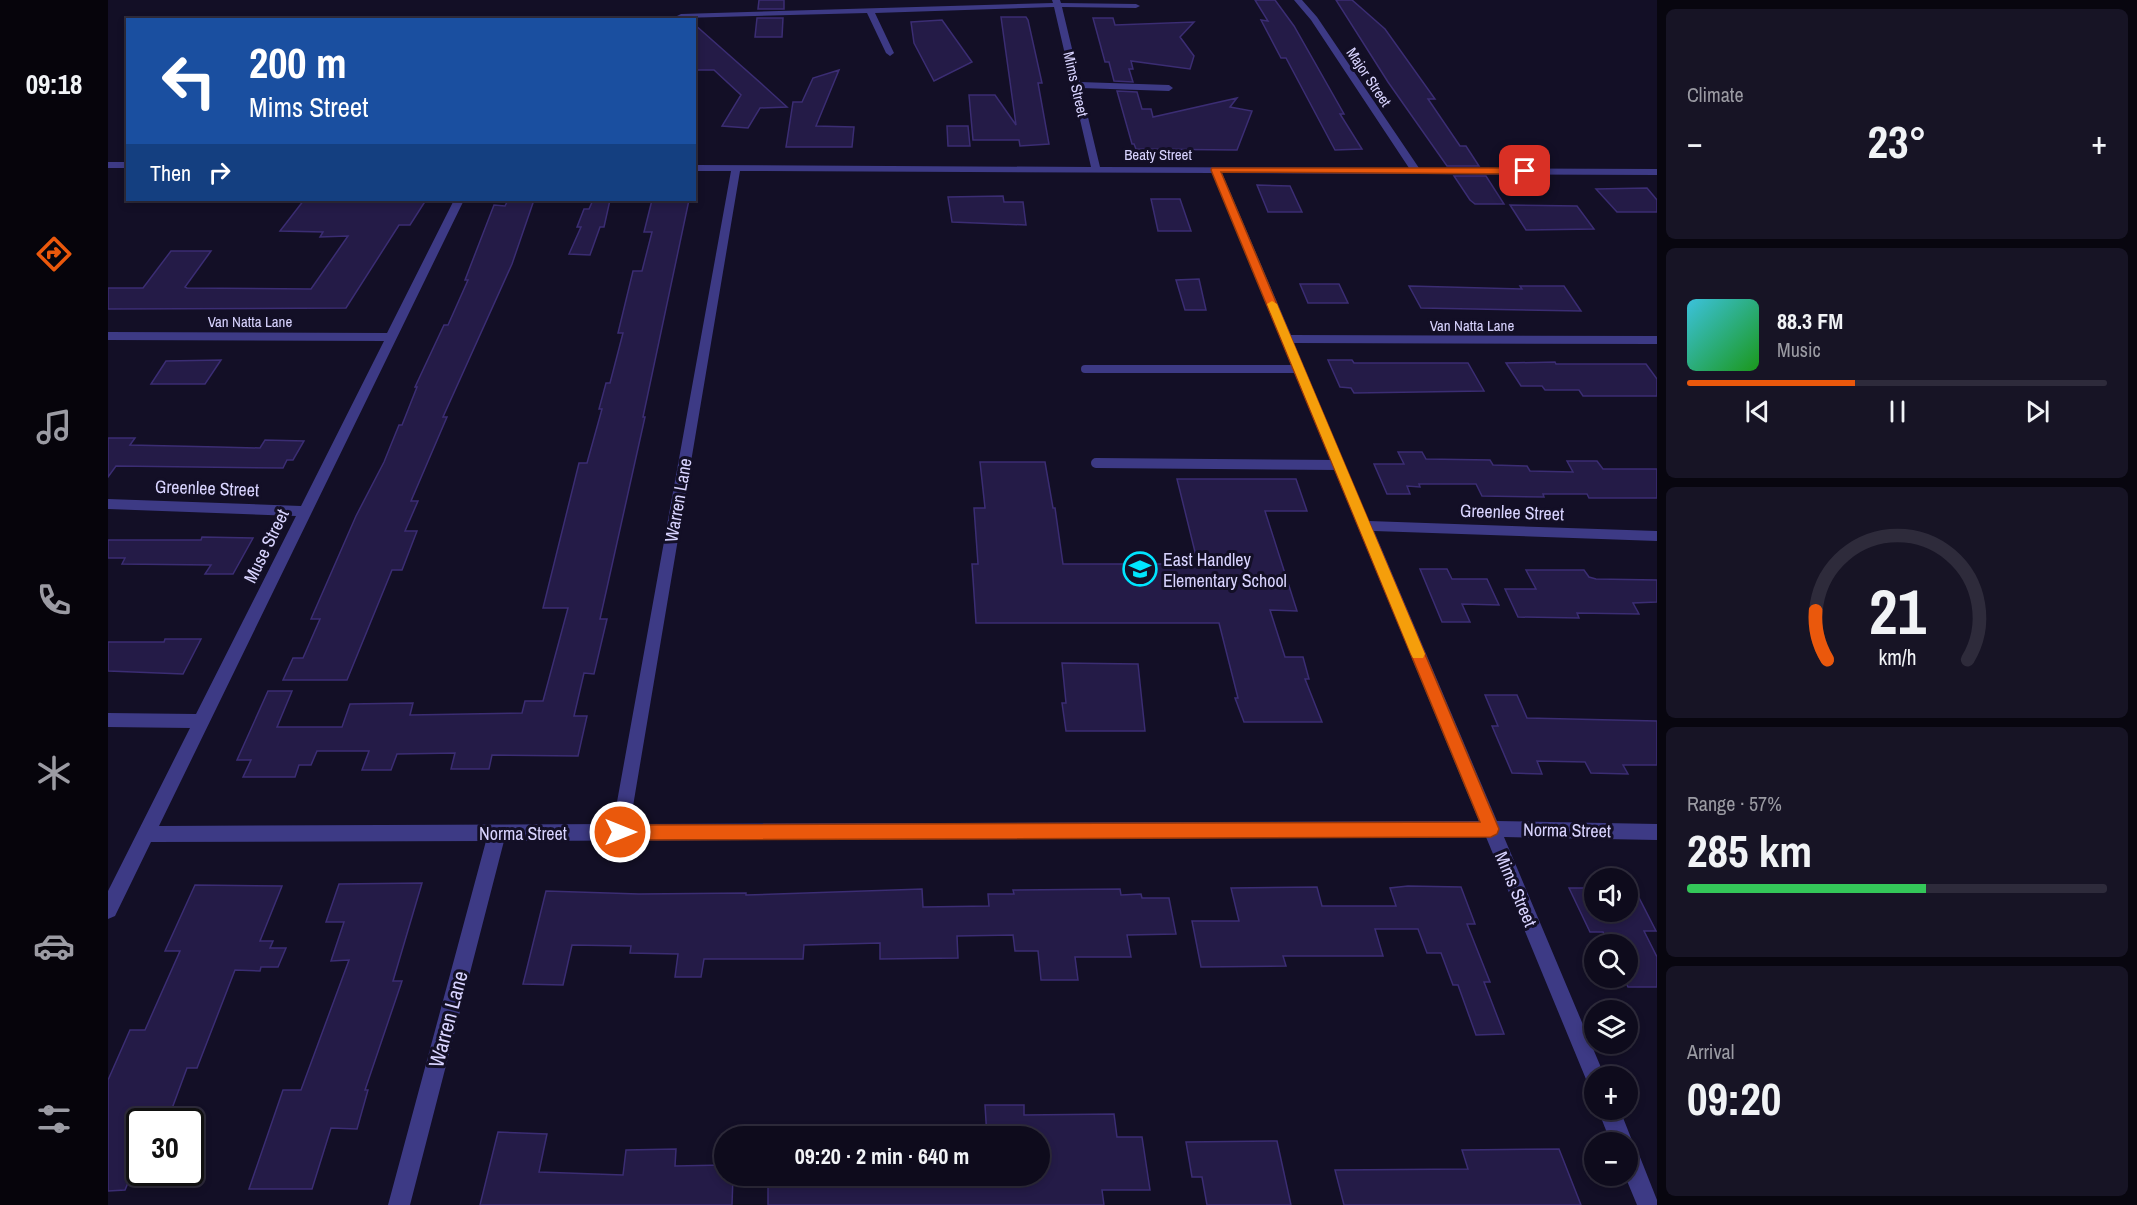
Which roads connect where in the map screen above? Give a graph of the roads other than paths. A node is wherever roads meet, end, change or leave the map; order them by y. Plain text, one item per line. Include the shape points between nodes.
1 (1298, 0) edge
2 (1056, 3) edge
3 (1136, 6) dead end
4 (870, 10) junction
5 (681, 16) dead end
6 (890, 53) dead end
7 (1076, 85) junction
8 (1169, 88) dead end
9 (108, 165) edge
10 (126, 165) edge
11 (696, 168) edge
12 (736, 168) junction
13 (1095, 169) junction
14 (1215, 170) junction
15 (1415, 171) junction
16 (1657, 172) edge
17 (459, 201) edge
18 (108, 336) edge
19 (391, 337) junction
20 (1287, 339) junction
21 (1657, 340) edge
22 (1085, 369) dead end
23 (1299, 369) junction
24 (1096, 462) dead end
25 (1339, 465) junction
26 (108, 504) edge
27 (305, 511) junction
28 (1365, 526) junction
29 (1657, 536) edge
30 (108, 720) edge
31 (202, 721) junction
32 (1491, 829) junction
33 (620, 832) junction
34 (1657, 832) edge
35 (497, 833) junction
36 (146, 834) junction
37 (108, 910) edge
38 (1590, 1066) edge
39 (1638, 1180) edge
40 (399, 1205) edge
41 (1648, 1205) edge

1 - 15 street, Major Street
2 - 3 street
2 - 4 street
2 - 7 street, Mims Street
4 - 5 street via 726,11
4 - 6 street
7 - 8 street
7 - 13 street, Mims Street
9 - 10 street
11 - 12 street, Beaty Street
12 - 13 street, Beaty Street
12 - 33 street, Warren Lane
13 - 14 street, Beaty Street
14 - 15 street, Beaty Street
14 - 20 street, Mims Street
15 - 16 street, Beaty Street
17 - 19 street, Muse Street
18 - 19 street, Van Natta Lane
19 - 27 street, Muse Street
20 - 21 street, Van Natta Lane
20 - 23 street, Mims Street
22 - 23 lane
23 - 25 street, Mims Street
24 - 25 lane
25 - 28 street, Mims Street
26 - 27 street, Greenlee Street
27 - 31 street, Muse Street
28 - 29 street, Greenlee Street
28 - 32 street, Mims Street
30 - 31 street
31 - 36 street, Muse Street
32 - 33 street, Norma Street
32 - 34 street, Norma Street
32 - 38 street, Mims Street
33 - 35 street, Norma Street
35 - 36 street, Norma Street
35 - 40 street, Warren Lane
36 - 37 street, Muse Street
39 - 41 street

